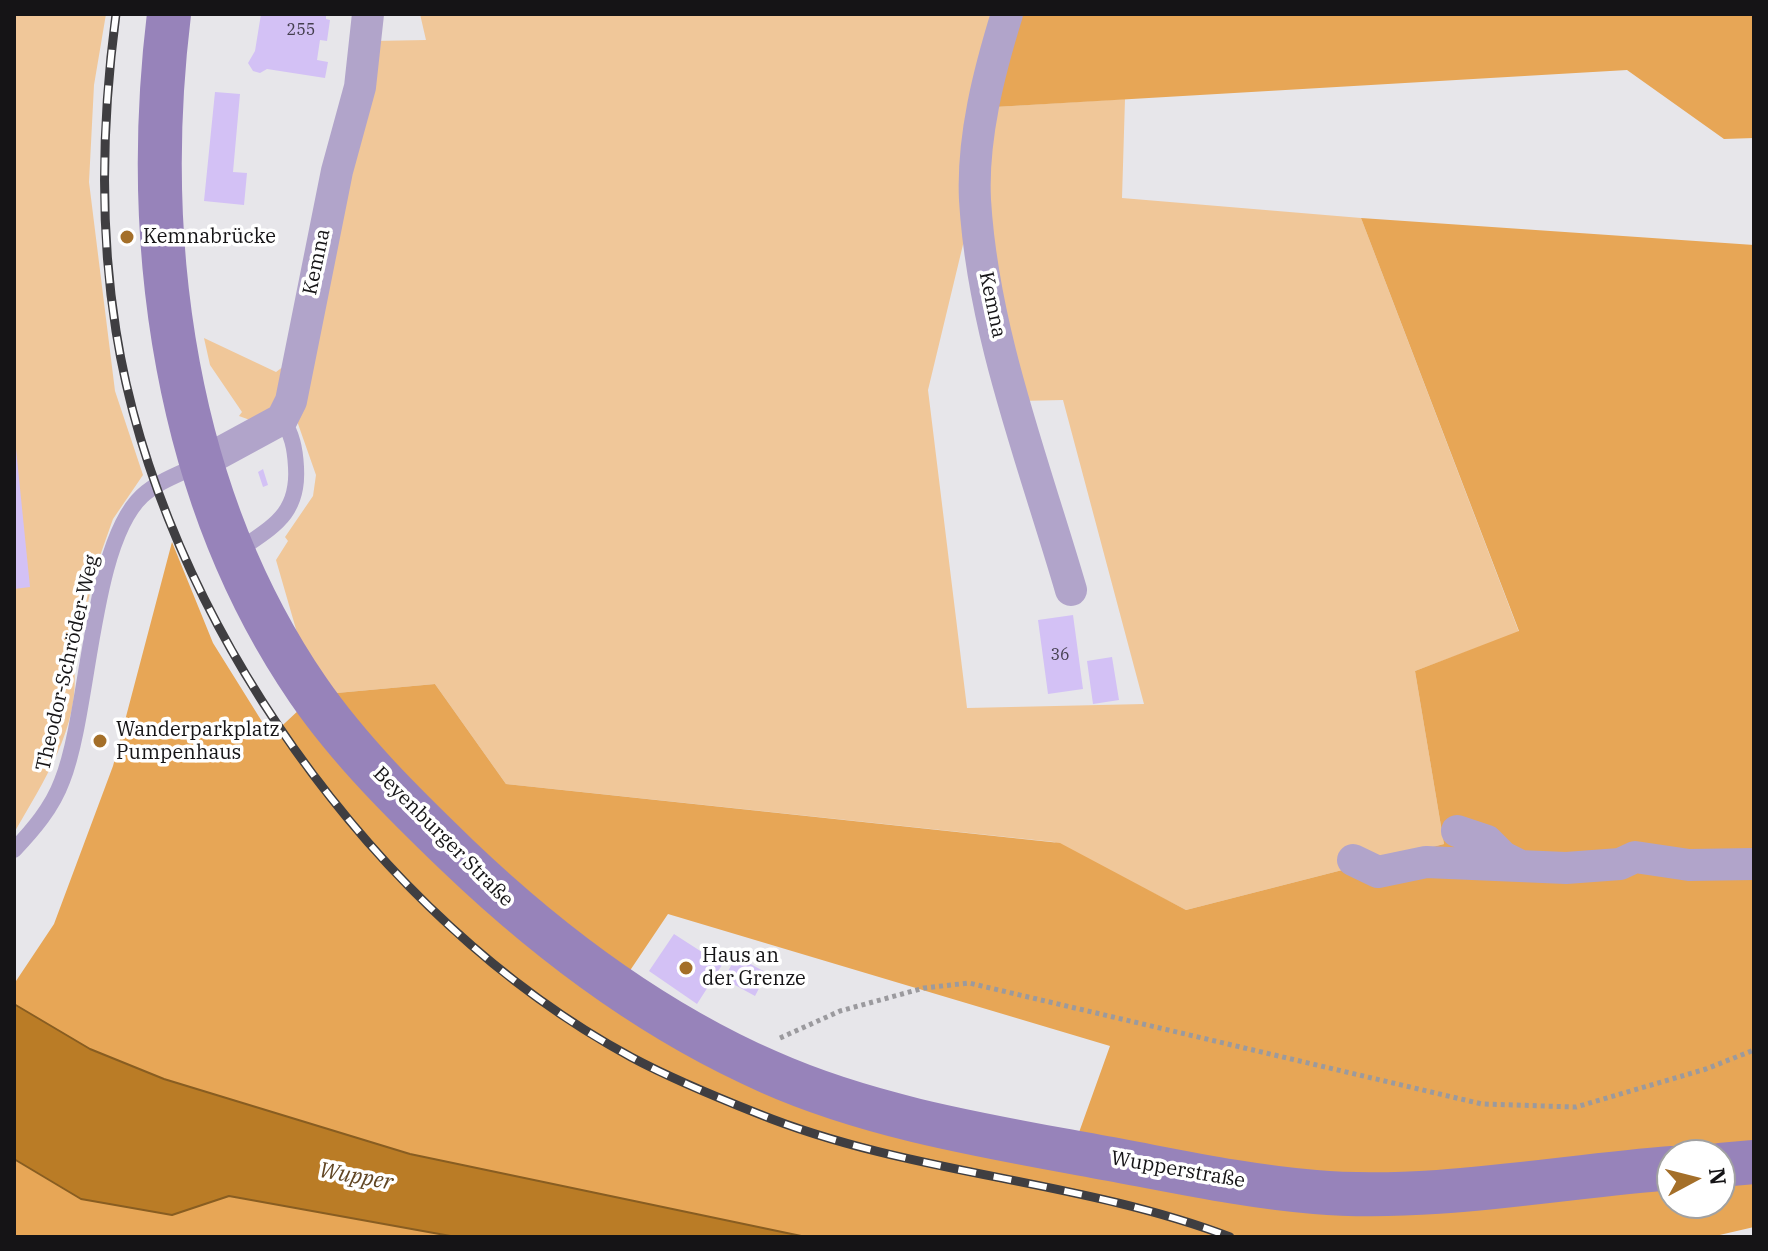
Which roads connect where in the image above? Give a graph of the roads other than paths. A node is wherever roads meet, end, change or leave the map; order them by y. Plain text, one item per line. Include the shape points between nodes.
1 (169, 14) edge
2 (368, 14) edge
3 (1007, 14) edge
4 (282, 419) junction
5 (201, 463) junction
6 (234, 554) junction
7 (1071, 590) dead end
8 (1457, 831) dead end
9 (14, 850) edge
10 (1353, 860) dead end
11 (1754, 864) edge
12 (1519, 865) junction
13 (700, 1039) joint
14 (1656, 1170) edge

1 - 5 main road, Beyenburger Straße via 161,123 163,252 177,359
2 - 4 street, Kemna via 360,87 337,171 291,401
3 - 7 street, Kemna via 980,131 975,198 986,283 1003,356
4 - 5 street
4 - 6 lane via 292,435 298,490 280,521
5 - 6 main road, Beyenburger Straße
5 - 9 lane, Theodor-Schröder-Weg via 139,498 122,525 107,568 62,783 46,813
6 - 13 main road, Beyenburger Straße via 273,634 310,693 404,803 552,938
8 - 12 street via 1487,841
10 - 12 street via 1378,872 1426,862
11 - 12 street via 1689,865 1635,857 1620,864 1566,868
13 - 14 main road, Wupperstraße via 793,1082 856,1103 1047,1147 1286,1189 1416,1192

